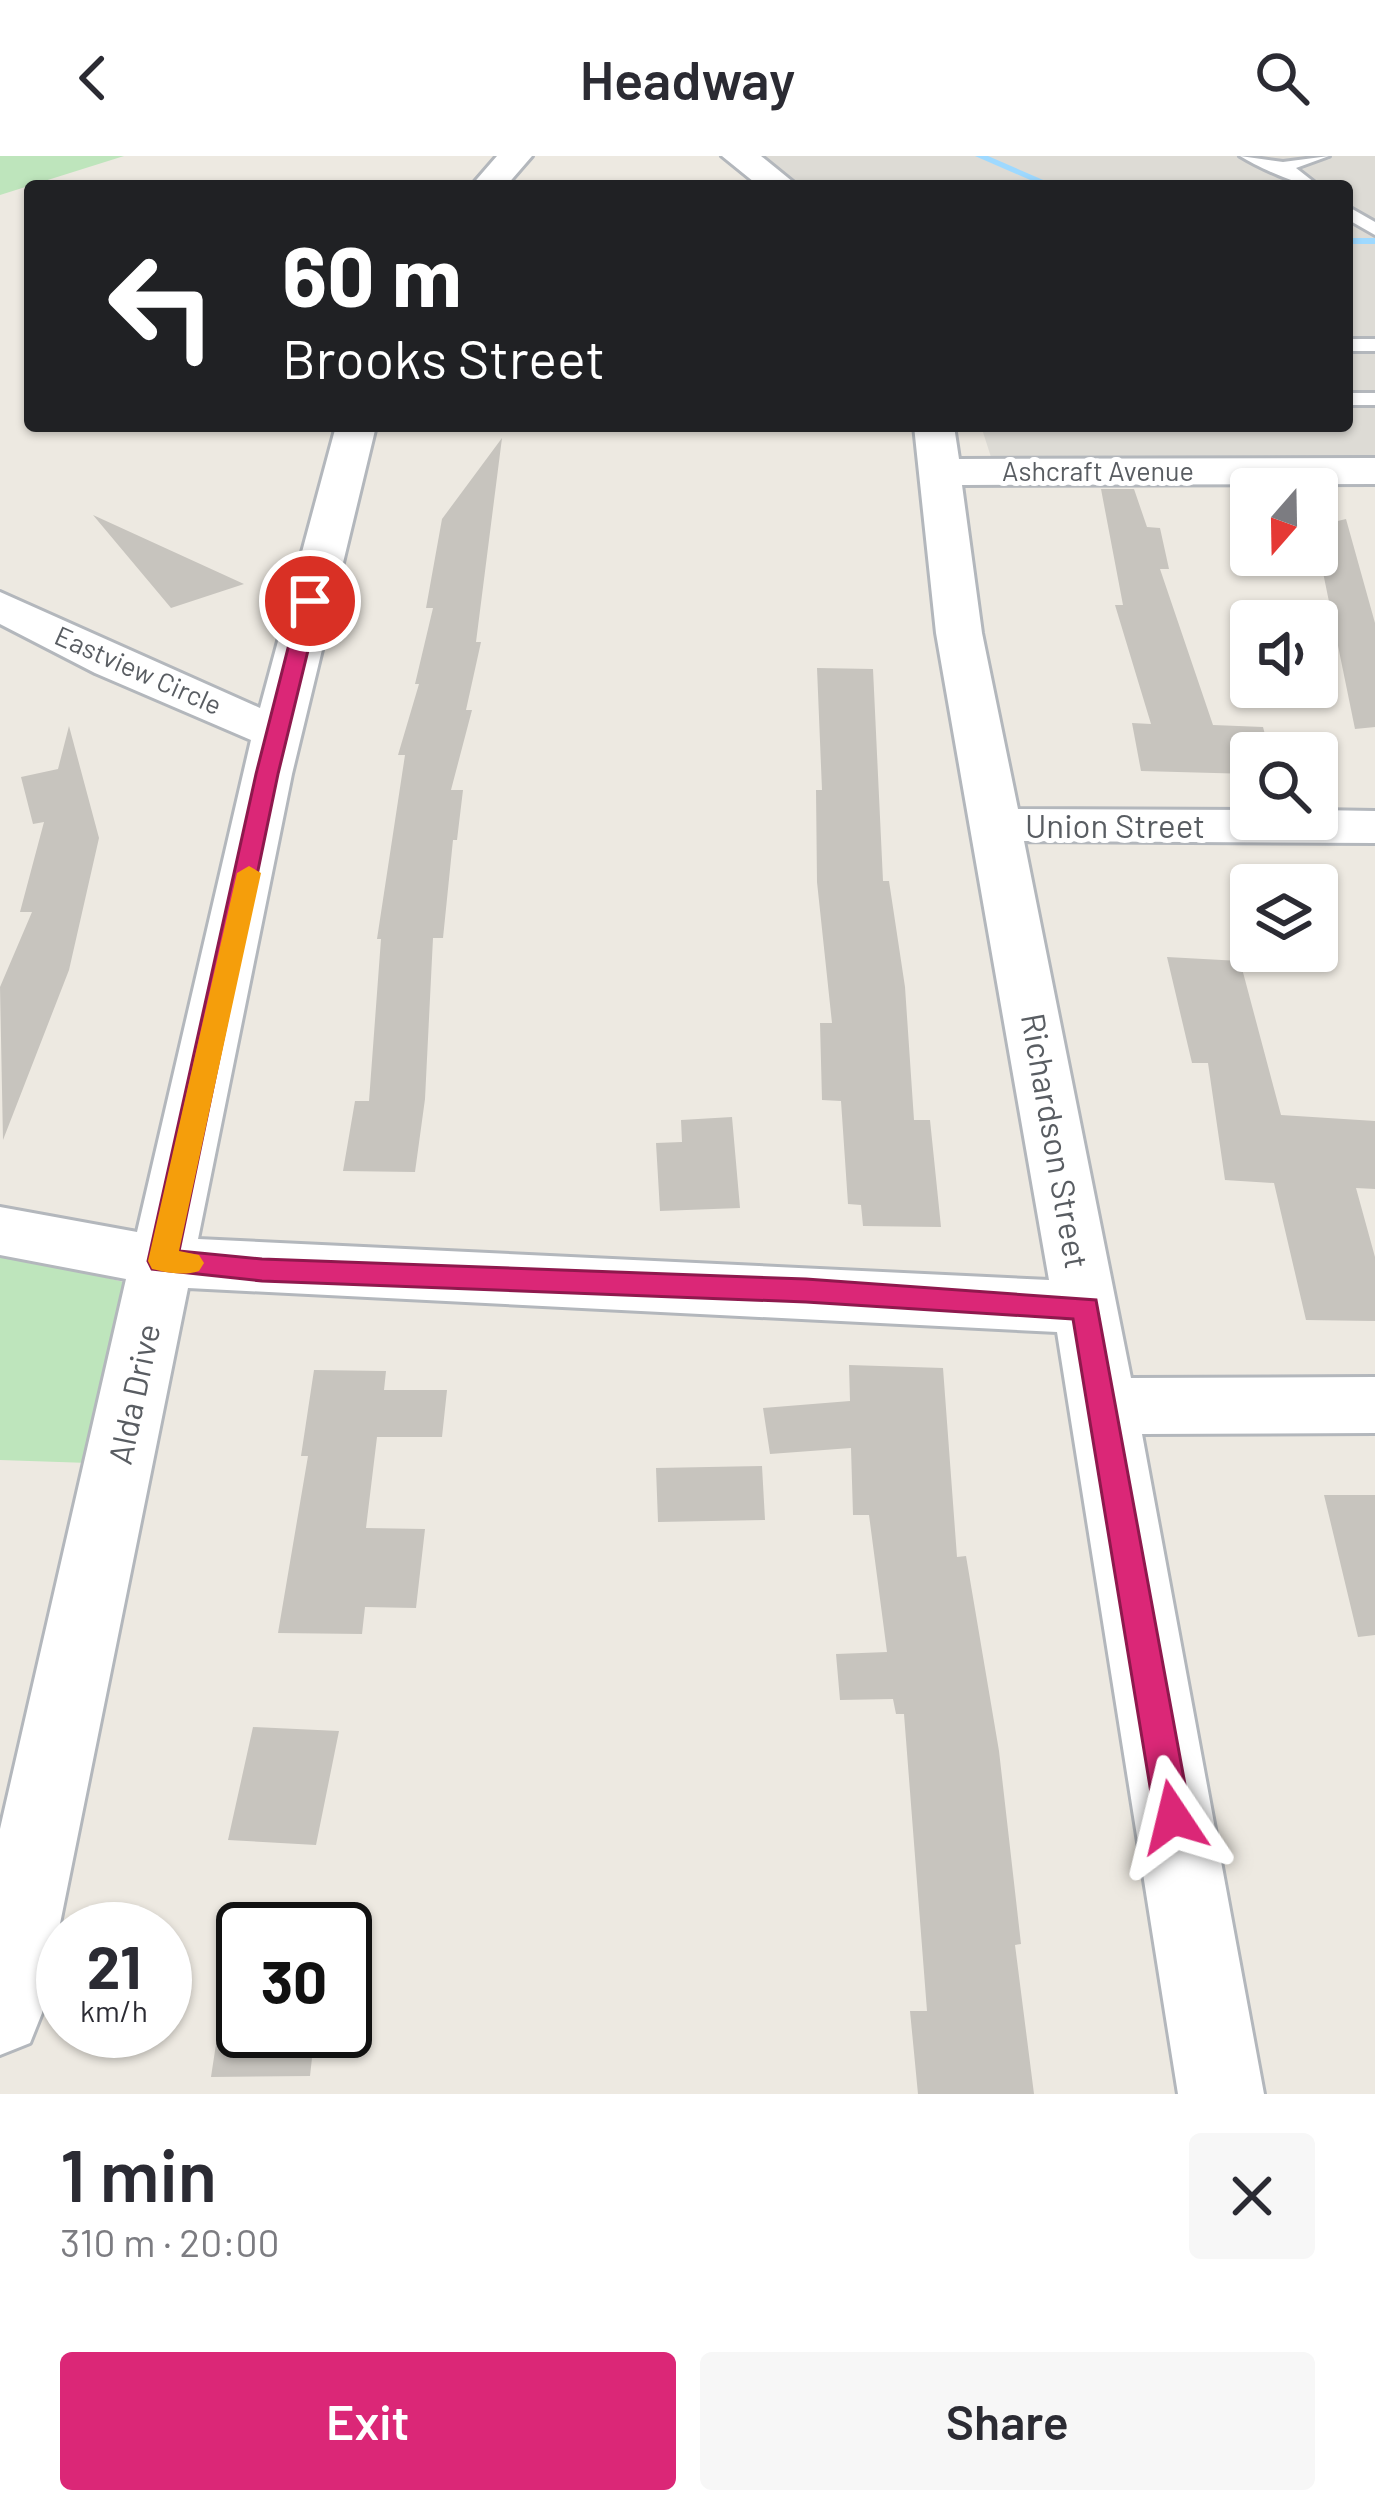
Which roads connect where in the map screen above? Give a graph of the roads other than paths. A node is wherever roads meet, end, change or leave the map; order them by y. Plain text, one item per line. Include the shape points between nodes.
1 (515, 156) edge
2 (739, 156) edge
3 (1247, 156) edge
4 (1321, 156) edge
5 (1282, 167) junction
6 (493, 180) edge
7 (773, 180) edge
8 (1301, 180) edge
9 (354, 432) edge
10 (937, 449) edge
11 (1375, 471) edge
12 (0, 606) edge
13 (277, 733) junction
14 (999, 825) junction
15 (1375, 827) edge
16 (0, 1232) edge
17 (163, 1261) junction
18 (1086, 1308) junction
19 (1375, 1405) edge
20 (1102, 1406) junction
21 (0, 2013) edge
22 (1221, 2094) edge

1 - 6 street
2 - 7 street
3 - 5 lane
4 - 5 lane
5 - 8 lane
9 - 13 street, Alda Drive
10 - 11 street, Ashcraft Avenue
10 - 14 street, Richardson Street via 959,633
12 - 13 street, Eastview Circle
13 - 17 street, Alda Drive
14 - 15 street, Union Street
14 - 18 street, Richardson Street
16 - 17 street
17 - 18 street
17 - 21 street, Alda Drive
18 - 20 street, Richardson Street
19 - 20 street
20 - 22 street, Richardson Street

